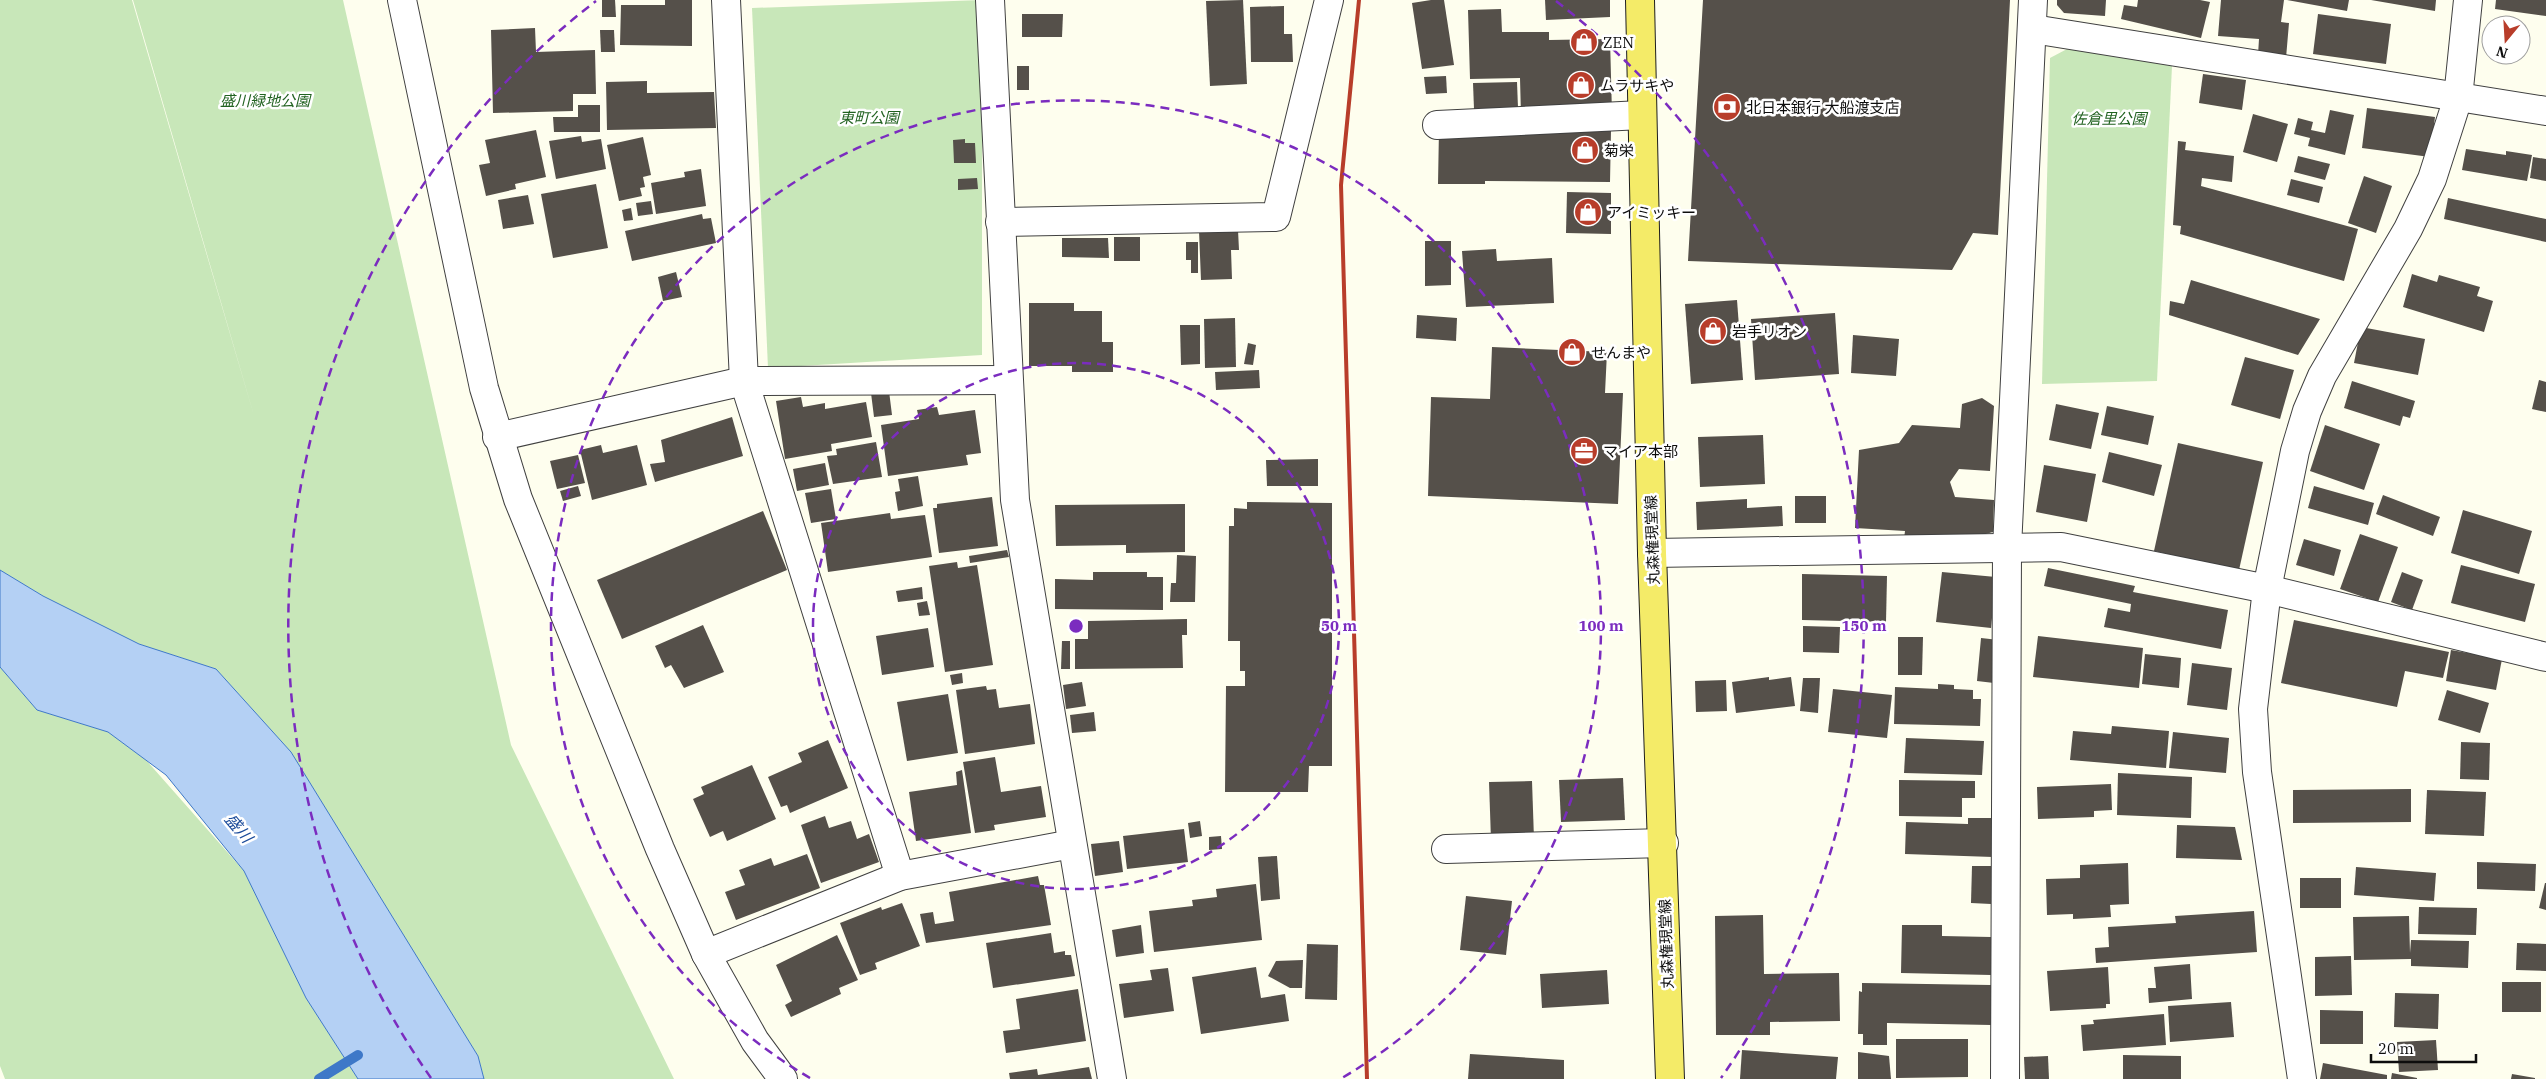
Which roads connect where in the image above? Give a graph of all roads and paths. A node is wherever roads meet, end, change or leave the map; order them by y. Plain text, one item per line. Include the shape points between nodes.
1 (402, 0) edge
2 (726, 0) edge
3 (990, 0) edge
4 (1329, 0) edge
5 (1640, 0) edge
6 (2033, 0) edge
7 (2468, 0) edge
8 (2033, 29) junction
9 (2458, 98) junction
10 (2546, 111) edge
11 (1642, 115) junction
12 (1437, 124) dead end
13 (1000, 222) junction
14 (1008, 380) junction
15 (744, 381) junction
16 (497, 437) junction
17 (2007, 548) junction
18 (1652, 552) junction
19 (2267, 589) junction
20 (2546, 658) edge
21 (1664, 843) junction
22 (1072, 844) junction
23 (1446, 849) dead end
24 (900, 876) junction
25 (706, 954) junction
26 (783, 1079) edge
27 (1112, 1079) edge
28 (1670, 1079) edge
29 (2005, 1079) edge
30 (2302, 1079) edge

1 - 16 street
2 - 15 street
3 - 13 street
4 - 13 street via 1276,217
5 - 11 main road, 丸森権現堂線
6 - 8 street
7 - 9 street
8 - 9 street
8 - 17 street
9 - 10 street
9 - 19 street via 2432,179 2408,229 2322,376 2307,411 2293,460
11 - 12 street
11 - 18 main road, 丸森権現堂線
13 - 14 street
14 - 15 street
14 - 22 street via 1016,500
15 - 16 street
15 - 24 street
16 - 25 street via 518,499
17 - 18 street
17 - 19 street via 2061,547
17 - 29 street
18 - 21 main road, 丸森権現堂線
19 - 20 street
19 - 30 street via 2253,709 2257,772
21 - 23 street
21 - 28 main road, 丸森権現堂線
22 - 24 street
22 - 27 street
24 - 25 street
25 - 26 street via 755,1040

